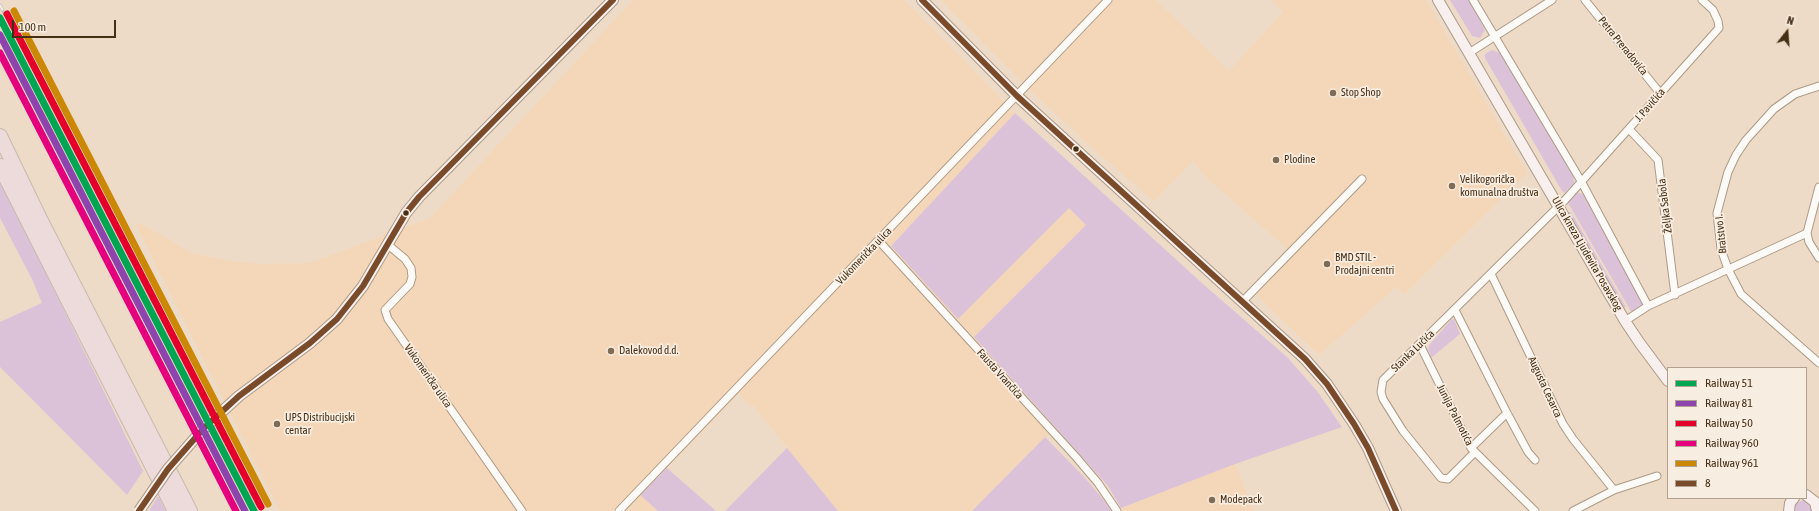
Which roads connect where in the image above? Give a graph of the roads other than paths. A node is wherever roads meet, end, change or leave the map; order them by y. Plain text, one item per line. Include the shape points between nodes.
1 (613, 0) edge
2 (922, 0) edge
3 (1108, 0) edge
4 (1438, 0) edge
5 (1473, 0) edge
6 (1552, 0) edge
7 (1585, 0) edge
8 (1702, 0) edge
9 (1495, 38) junction
10 (1470, 53) junction
11 (1819, 86) edge
12 (1660, 93) junction
13 (1017, 96) junction
14 (1629, 130) junction
15 (0, 136) edge
16 (0, 166) edge
17 (1362, 179) dead end
18 (1581, 181) junction
19 (1819, 187) edge
20 (1558, 206) junction
21 (1807, 233) junction
22 (879, 240) junction
23 (387, 244) junction
24 (1819, 258) edge
25 (1728, 269) junction
26 (1491, 274) junction
27 (1675, 295) junction
28 (1243, 301) junction
29 (1648, 306) junction
30 (1455, 310) junction
31 (1625, 321) junction
32 (1420, 346) junction
33 (1819, 363) edge
34 (1667, 380) edge
35 (1507, 413) junction
36 (1473, 450) junction
37 (1536, 460) dead end
38 (1657, 476) dead end
39 (1614, 490) junction
40 (1812, 498) edge
41 (139, 511) edge
42 (175, 511) edge
43 (190, 511) edge
44 (522, 511) edge
45 (619, 511) edge
46 (1117, 511) edge
47 (1396, 511) edge
48 (1535, 511) edge
49 (1573, 511) edge
50 (1818, 511) edge

1 - 23 main road via 431,183 406,213
2 - 13 main road
3 - 13 street, Vukomerička ulica
4 - 10 main road, Ulica kneza Ljudevita Posavskog
5 - 9 street
6 - 9 street
7 - 12 street, Petra Preradovića
8 - 12 street, J. Pavičića via 1714,10 1719,28
9 - 10 street
9 - 18 street
10 - 20 main road, Ulica kneza Ljudevita Posavskog
11 - 25 street, Bratstvo I. via 1794,94 1774,109 1736,155 1728,172 1717,213 1721,249
12 - 14 street, J. Pavičića
13 - 22 street, Vukomerička ulica
13 - 28 main road
14 - 18 street, J. Pavičića
14 - 27 street, Željka Sabola via 1658,160
15 - 43 highway
16 - 42 highway
17 - 28 street
18 - 20 street, J. Pavičića
18 - 29 street
19 - 21 street
20 - 26 street, Stanka Lučića
20 - 31 main road, Ulica kneza Ljudevita Posavskog
21 - 24 street via 1809,242
21 - 25 street
22 - 45 street, Vukomerička ulica
22 - 46 street, Fausta Vrančića via 1076,457
23 - 41 main road, bridge via 363,286 336,319 310,344 239,396 204,428 168,469
23 - 44 street, Vukomerička ulica via 405,259 411,268 412,277 410,284 385,310 388,319
25 - 27 street
25 - 33 street, Bratstvo I. via 1741,294
26 - 30 street, Stanka Lučića
26 - 39 street, Augusta Cesarca via 1563,424
27 - 29 street
28 - 47 main road via 1305,359 1335,395 1368,448
29 - 31 street
30 - 32 street, Stanka Lučića
30 - 35 street
31 - 34 main road, Ulica kneza Ljudevita Posavskog
32 - 36 street, Junija Palmotića
32 - 36 street, Stanka Lučića via 1384,380 1381,392 1383,399 1403,431 1443,479 1448,479
35 - 36 street
35 - 37 street via 1528,452
36 - 48 street, Junija Palmotića
38 - 39 street
39 - 49 street
40 - 50 main road

